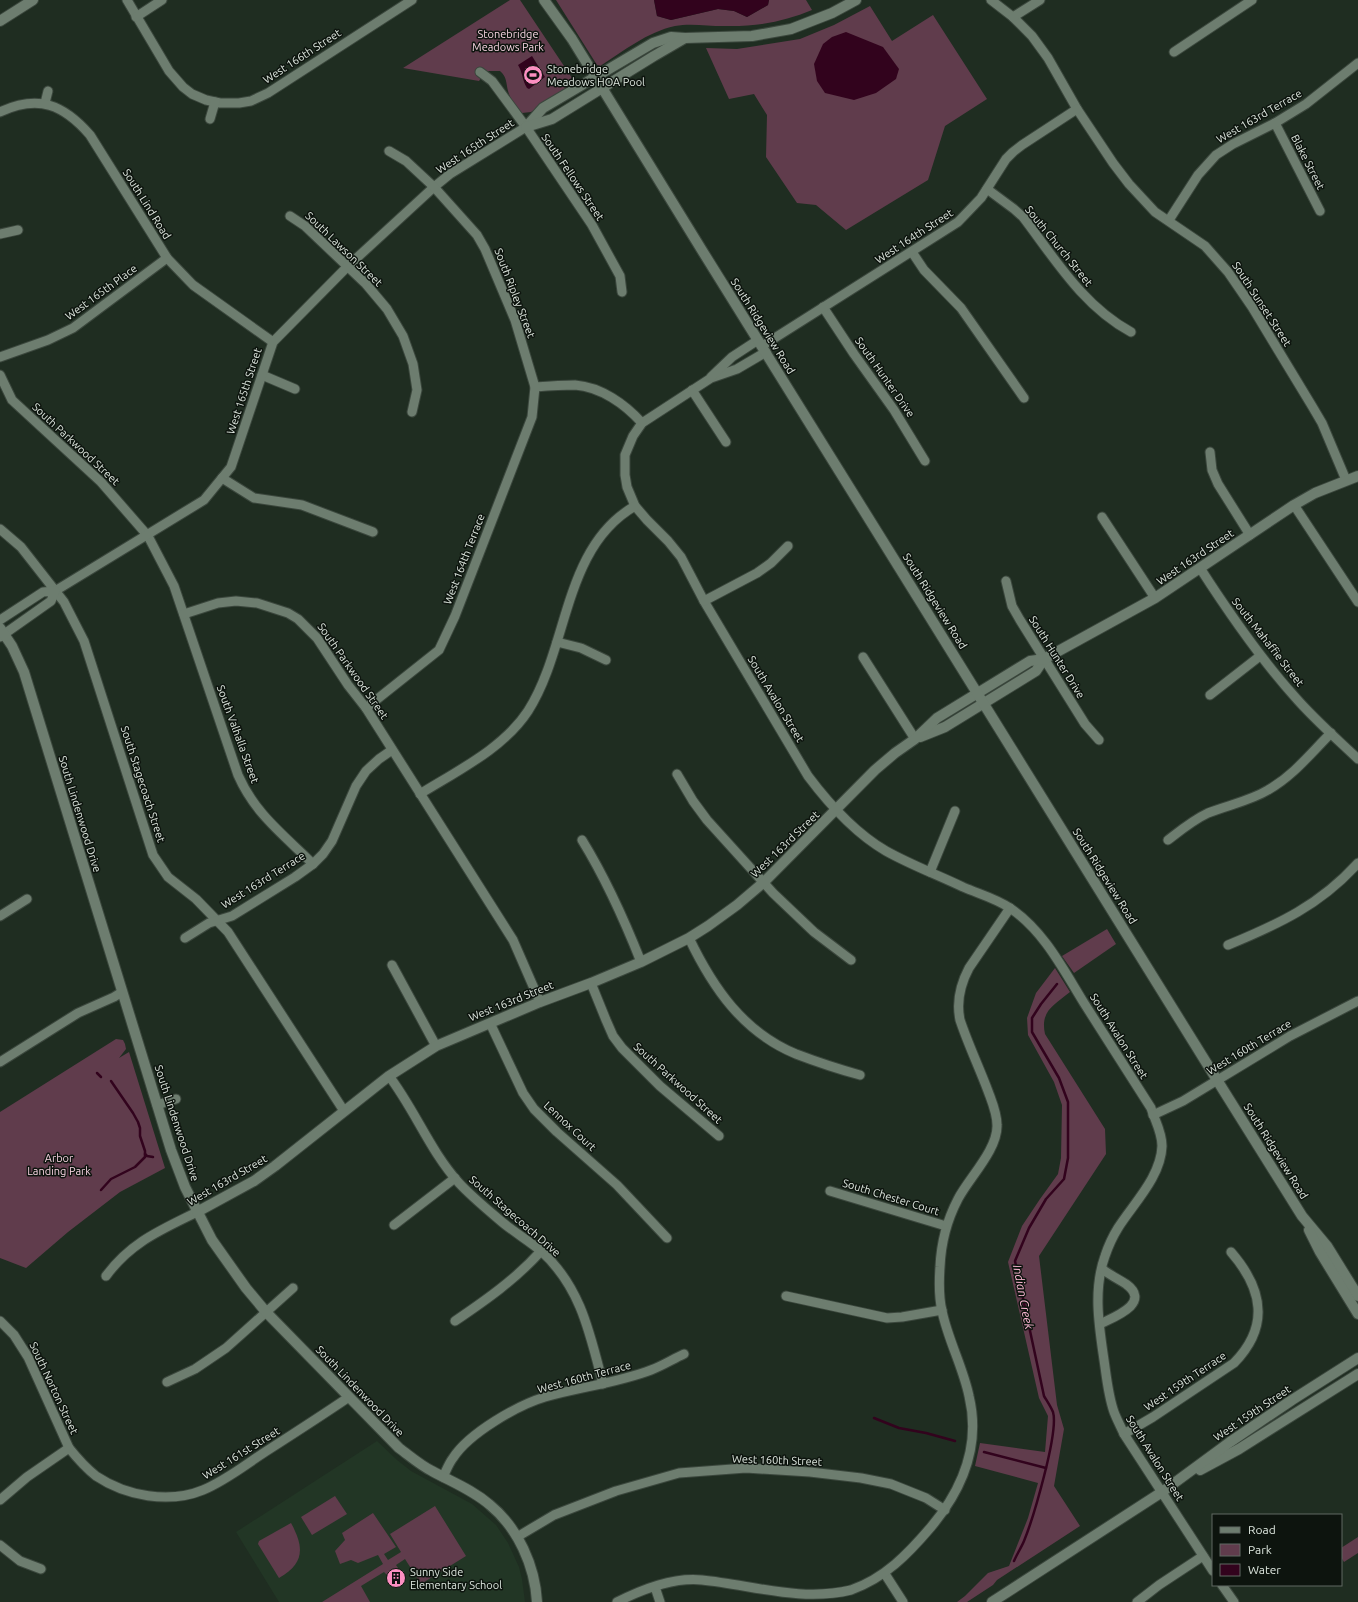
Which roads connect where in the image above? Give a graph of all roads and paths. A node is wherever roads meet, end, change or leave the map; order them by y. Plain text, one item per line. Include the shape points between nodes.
1 (33, 0) edge
2 (127, 0) edge
3 (162, 0) edge
4 (412, 0) edge
5 (544, 0) edge
6 (856, 0) edge
7 (991, 0) edge
8 (1040, 0) edge
9 (1252, 0) edge
10 (136, 16) junction
11 (1013, 17) junction
12 (0, 21) edge
13 (685, 38) junction
14 (1174, 52) dead end
15 (1358, 63) edge
16 (480, 72) dead end
17 (596, 78) junction
18 (603, 89) junction
19 (48, 91) dead end
20 (215, 102) junction
21 (45, 103) junction
22 (1078, 109) junction
23 (0, 112) edge
24 (210, 120) dead end
25 (1275, 123) junction
26 (526, 127) junction
27 (389, 151) dead end
28 (434, 187) junction
29 (987, 189) junction
30 (1320, 211) dead end
31 (290, 216) dead end
32 (1169, 220) junction
33 (18, 230) dead end
34 (0, 234) edge
35 (912, 252) junction
36 (167, 258) junction
37 (348, 266) junction
38 (622, 292) dead end
39 (823, 307) junction
40 (1131, 332) dead end
41 (272, 342) junction
42 (762, 346) junction
43 (0, 357) edge
44 (0, 375) edge
45 (262, 375) junction
46 (710, 378) junction
47 (535, 387) junction
48 (295, 389) dead end
49 (692, 390) junction
50 (1024, 398) dead end
51 (412, 412) dead end
52 (642, 423) junction
53 (726, 442) dead end
54 (1210, 452) dead end
55 (925, 461) dead end
56 (1358, 476) edge
57 (222, 478) junction
58 (1346, 480) junction
59 (1294, 505) junction
60 (636, 506) junction
61 (1102, 517) dead end
62 (0, 529) edge
63 (372, 532) dead end
64 (1250, 535) junction
65 (148, 536) junction
66 (788, 546) dead end
67 (1200, 568) junction
68 (1006, 581) dead end
69 (55, 591) junction
70 (1155, 598) junction
71 (704, 601) junction
72 (1358, 602) edge
73 (184, 614) junction
74 (0, 620) edge
75 (1, 633) edge
76 (557, 642) junction
77 (1260, 656) junction
78 (863, 657) dead end
79 (1044, 659) junction
80 (606, 660) dead end
81 (978, 693) junction
82 (1210, 695) dead end
83 (984, 703) junction
84 (366, 708) junction
85 (1331, 733) junction
86 (914, 739) junction
87 (1099, 740) dead end
88 (392, 750) junction
89 (1358, 759) edge
90 (678, 774) dead end
91 (420, 794) junction
92 (837, 810) junction
93 (955, 811) dead end
94 (582, 840) dead end
95 (1168, 840) dead end
96 (313, 864) junction
97 (1358, 864) edge
98 (930, 872) junction
99 (764, 882) junction
100 (27, 899) dead end
101 (1010, 908) junction
102 (0, 916) edge
103 (218, 920) junction
104 (184, 938) dead end
105 (689, 938) junction
106 (1228, 945) dead end
107 (851, 960) dead end
108 (641, 962) junction
109 (392, 965) dead end
110 (591, 983) junction
111 (122, 992) junction
112 (1358, 1001) edge
113 (540, 1002) junction
114 (490, 1023) junction
115 (436, 1046) junction
116 (0, 1062) edge
117 (860, 1075) dead end
118 (389, 1076) junction
119 (1217, 1080) junction
120 (176, 1099) dead end
121 (157, 1105) junction
122 (344, 1111) junction
123 (1153, 1115) junction
124 (719, 1136) dead end
125 (455, 1178) junction
126 (830, 1191) dead end
127 (197, 1212) junction
128 (1302, 1216) junction
129 (394, 1225) dead end
130 (946, 1226) junction
131 (667, 1238) dead end
132 (541, 1251) junction
133 (1231, 1252) dead end
134 (1102, 1269) junction
135 (106, 1276) dead end
136 (292, 1288) dead end
137 (786, 1296) dead end
138 (1358, 1296) edge
139 (942, 1310) junction
140 (266, 1312) junction
141 (1358, 1314) edge
142 (0, 1321) edge
143 (455, 1321) dead end
144 (1100, 1324) junction
145 (684, 1354) dead end
146 (1358, 1358) edge
147 (1358, 1374) edge
148 (167, 1382) dead end
149 (603, 1384) junction
150 (349, 1397) junction
151 (1124, 1434) junction
152 (69, 1448) junction
153 (444, 1477) junction
154 (1162, 1492) junction
155 (0, 1500) edge
156 (945, 1510) junction
157 (517, 1537) junction
158 (0, 1545) edge
159 (1203, 1556) junction
160 (41, 1570) dead end
161 (1212, 1570) edge
162 (885, 1574) junction
163 (1223, 1586) edge
164 (655, 1587) junction
165 (794, 1599) edge
166 (537, 1602) edge
167 (617, 1602) edge
168 (660, 1602) edge
169 (904, 1602) edge
170 (992, 1602) edge
171 (1137, 1602) edge
172 (1234, 1602) edge

1 - 12 street
2 - 10 street
3 - 10 street
4 - 20 street, West 166th Street via 268,93 240,103
5 - 17 street, South Ridgeview Road
6 - 13 street, West 165th Street via 832,13 791,29 752,36
7 - 11 street, South Sunset Street
8 - 11 street
9 - 14 street
10 - 20 street via 169,71 183,87 192,94
11 - 22 street, South Sunset Street via 1032,36 1048,58
13 - 17 street, West 165th Street via 671,37 653,43
13 - 18 street, West 165th Street
15 - 25 street, West 163rd Terrace via 1306,104
16 - 26 street, South Fellows Street via 492,81
17 - 18 street, South Ridgeview Road
17 - 26 street, West 165th Street via 543,108
18 - 26 street, West 165th Street via 552,119
18 - 42 street, South Ridgeview Road
19 - 21 street
20 - 24 street
21 - 23 street, South Lind Road via 23,104
21 - 36 street, South Lind Road via 64,111 79,122 90,135
22 - 29 street, West 164th Street via 1013,152
22 - 32 street, South Sunset Street via 1112,163 1129,184 1155,212
25 - 30 street, Blake Street
25 - 32 street, West 163rd Terrace via 1216,155 1198,175
26 - 28 street, West 165th Street via 450,174
26 - 38 street, South Fellows Street via 592,224 620,276
27 - 28 street, South Ripley Street via 406,161
28 - 37 street, West 165th Street
28 - 47 street, South Ripley Street via 477,235 485,248 515,320
29 - 35 street, West 164th Street via 958,222
29 - 40 street, South Church Street via 1023,218 1081,293 1115,324
31 - 37 street, South Lawson Street via 306,226
32 - 58 street, South Sunset Street via 1205,246 1237,284 1319,418
33 - 34 street
35 - 39 street, West 164th Street
35 - 50 street via 924,270 961,308
36 - 41 street, South Lind Road via 193,285
36 - 43 street, West 165th Place via 73,328
37 - 41 street, West 165th Street
37 - 51 street, South Lawson Street via 387,309 403,336 413,364 417,390
39 - 42 street, West 164th Street
39 - 55 street, South Hunter Drive
41 - 45 street, West 165th Street
42 - 46 street, West 164th Street via 738,369
42 - 46 street, West 164th Street via 732,356
42 - 81 street, South Ridgeview Road
44 - 65 street, South Parkwood Street via 12,400 101,482
45 - 48 street
45 - 57 street, West 165th Street via 231,467
46 - 49 street, West 164th Street
47 - 52 street via 577,385 593,389 630,410
47 - 84 street, West 164th Terrace via 532,417 455,616 439,650
49 - 52 street, West 164th Street
49 - 53 street
52 - 60 street, West 164th Street via 632,436 625,455 627,487
54 - 64 street via 1212,470 1218,484
56 - 58 street, West 163rd Street
57 - 63 street via 254,498 302,505
57 - 65 street, West 165th Street via 204,500
58 - 59 street, West 163rd Street
59 - 64 street, West 163rd Street
59 - 72 street
60 - 71 street, South Avalon Street via 681,558
60 - 76 street via 618,517 600,537 577,581
61 - 70 street
62 - 69 street, South Stagecoach Street via 21,547
64 - 67 street, West 163rd Street
65 - 69 street, West 165th Street
65 - 73 street, South Parkwood Street via 174,586
66 - 71 street via 757,573
67 - 70 street, West 163rd Street
67 - 77 street, South Mahaffie Street
68 - 79 street, South Hunter Drive via 1012,606
69 - 74 street, West 165th Street via 42,592
69 - 75 street, West 165th Street via 51,602
69 - 103 street, South Stagecoach Street via 64,602 84,641 153,855 168,877
70 - 79 street, West 163rd Street
71 - 92 street, South Avalon Street via 808,776
73 - 84 street, South Parkwood Street via 236,601 257,603 288,613 317,638
73 - 96 street, South Valhalla Street via 244,789 266,818
75 - 111 street, South Lindenwood Drive via 12,646 24,672
76 - 80 street via 581,648
76 - 91 street via 541,687 518,724 488,751
77 - 82 street
77 - 85 street, South Mahaffie Street via 1296,698
78 - 86 street
79 - 81 street, West 163rd Street via 1030,661
79 - 83 street, West 163rd Street via 1036,671
79 - 87 street, South Hunter Drive via 1085,724
81 - 83 street, South Ridgeview Road
81 - 86 street, West 163rd Street via 937,718
83 - 86 street, West 163rd Street via 945,727
83 - 119 street, South Ridgeview Road
84 - 88 street, South Parkwood Street
85 - 89 street, South Mahaffie Street
85 - 95 street via 1281,782 1257,796 1197,819
86 - 92 street, West 163rd Street via 875,770
88 - 91 street, South Parkwood Street
88 - 96 street, West 163rd Terrace via 366,771 356,786 332,841
90 - 99 street via 707,820
91 - 113 street, South Parkwood Street via 513,940
92 - 98 street, South Avalon Street via 868,839 902,860
92 - 99 street, West 163rd Street
93 - 98 street
94 - 108 street via 609,887
96 - 103 street, West 163rd Terrace via 232,916
97 - 106 street via 1334,887 1298,913
98 - 101 street, South Avalon Street
99 - 105 street, West 163rd Street via 737,905
99 - 107 street via 814,932
100 - 102 street
101 - 123 street, South Avalon Street via 1032,927 1050,948
101 - 130 street via 969,968 960,988 960,1020 994,1108 997,1130 992,1146 961,1194
103 - 104 street, West 163rd Terrace
103 - 122 street, South Stagecoach Street via 251,965
105 - 108 street, West 163rd Street
105 - 117 street via 702,966 724,998 753,1028 795,1054
108 - 110 street, West 163rd Street
109 - 115 street
110 - 113 street, West 163rd Street
110 - 124 street, South Parkwood Street via 606,1020 622,1048
111 - 116 street via 78,1013
111 - 121 street, South Lindenwood Drive
112 - 119 street, West 160th Terrace via 1290,1036
113 - 114 street, West 163rd Street
114 - 115 street, West 163rd Street
114 - 131 street, Lennox Court via 523,1093 534,1109 608,1176
115 - 118 street, West 163rd Street
118 - 122 street, West 163rd Street
118 - 125 street, South Stagecoach Drive via 403,1094 436,1153
119 - 123 street, West 160th Terrace via 1184,1101
119 - 128 street, South Ridgeview Road
120 - 121 street
121 - 127 street, South Lindenwood Drive via 171,1150
122 - 127 street, West 163rd Street via 254,1181
123 - 134 street, South Avalon Street via 1159,1128 1162,1146 1159,1164 1142,1195 1118,1229 1105,1256
125 - 129 street
125 - 132 street, South Stagecoach Drive via 502,1222
126 - 130 street, South Chester Court
127 - 135 street, West 163rd Street via 134,1246
127 - 140 street, South Lindenwood Drive via 230,1267
128 - 138 street, South Ridgeview Road via 1327,1246
128 - 141 street, South Ridgeview Road via 1320,1252
130 - 139 street via 940,1268
132 - 143 street via 525,1269 494,1295
132 - 149 street, South Stagecoach Drive via 561,1272 576,1297 588,1326
133 - 151 street, West 159th Terrace via 1243,1268 1259,1307 1252,1340 1234,1363
134 - 144 street, South Avalon Street via 1098,1308
134 - 144 street via 1126,1284 1135,1298 1129,1307
136 - 140 street
137 - 139 street via 887,1318 902,1318
139 - 156 street via 969,1395 973,1425 970,1454 962,1480
140 - 148 street via 208,1360
140 - 150 street, South Lindenwood Drive
142 - 152 street, South Norton Street via 14,1335 28,1357
144 - 151 street, South Avalon Street via 1109,1393
145 - 149 street, West 160th Terrace via 653,1370
146 - 154 street, West 159th Street via 1236,1438
147 - 154 street, West 159th Street via 1239,1449
149 - 153 street, West 160th Terrace via 545,1397 487,1426 468,1440 453,1457
150 - 152 street, West 161st Street via 212,1486 186,1495 157,1497 125,1491 95,1475
150 - 153 street, South Lindenwood Drive via 399,1448 423,1466
151 - 154 street, South Avalon Street
152 - 155 street via 27,1477
153 - 157 street, South Lindenwood Drive via 490,1504
154 - 159 street, South Avalon Street
154 - 170 street, West 159th Street
156 - 157 street, West 160th Street via 926,1498 892,1484 810,1472 746,1468 680,1473 616,1490 554,1515
156 - 162 street via 911,1550
157 - 166 street, South Lindenwood Drive via 533,1575
158 - 160 street via 20,1561
159 - 161 street, South Avalon Street
159 - 171 street
162 - 165 street via 832,1595
162 - 169 street
163 - 172 street
164 - 165 street via 701,1580
164 - 167 street
164 - 168 street

